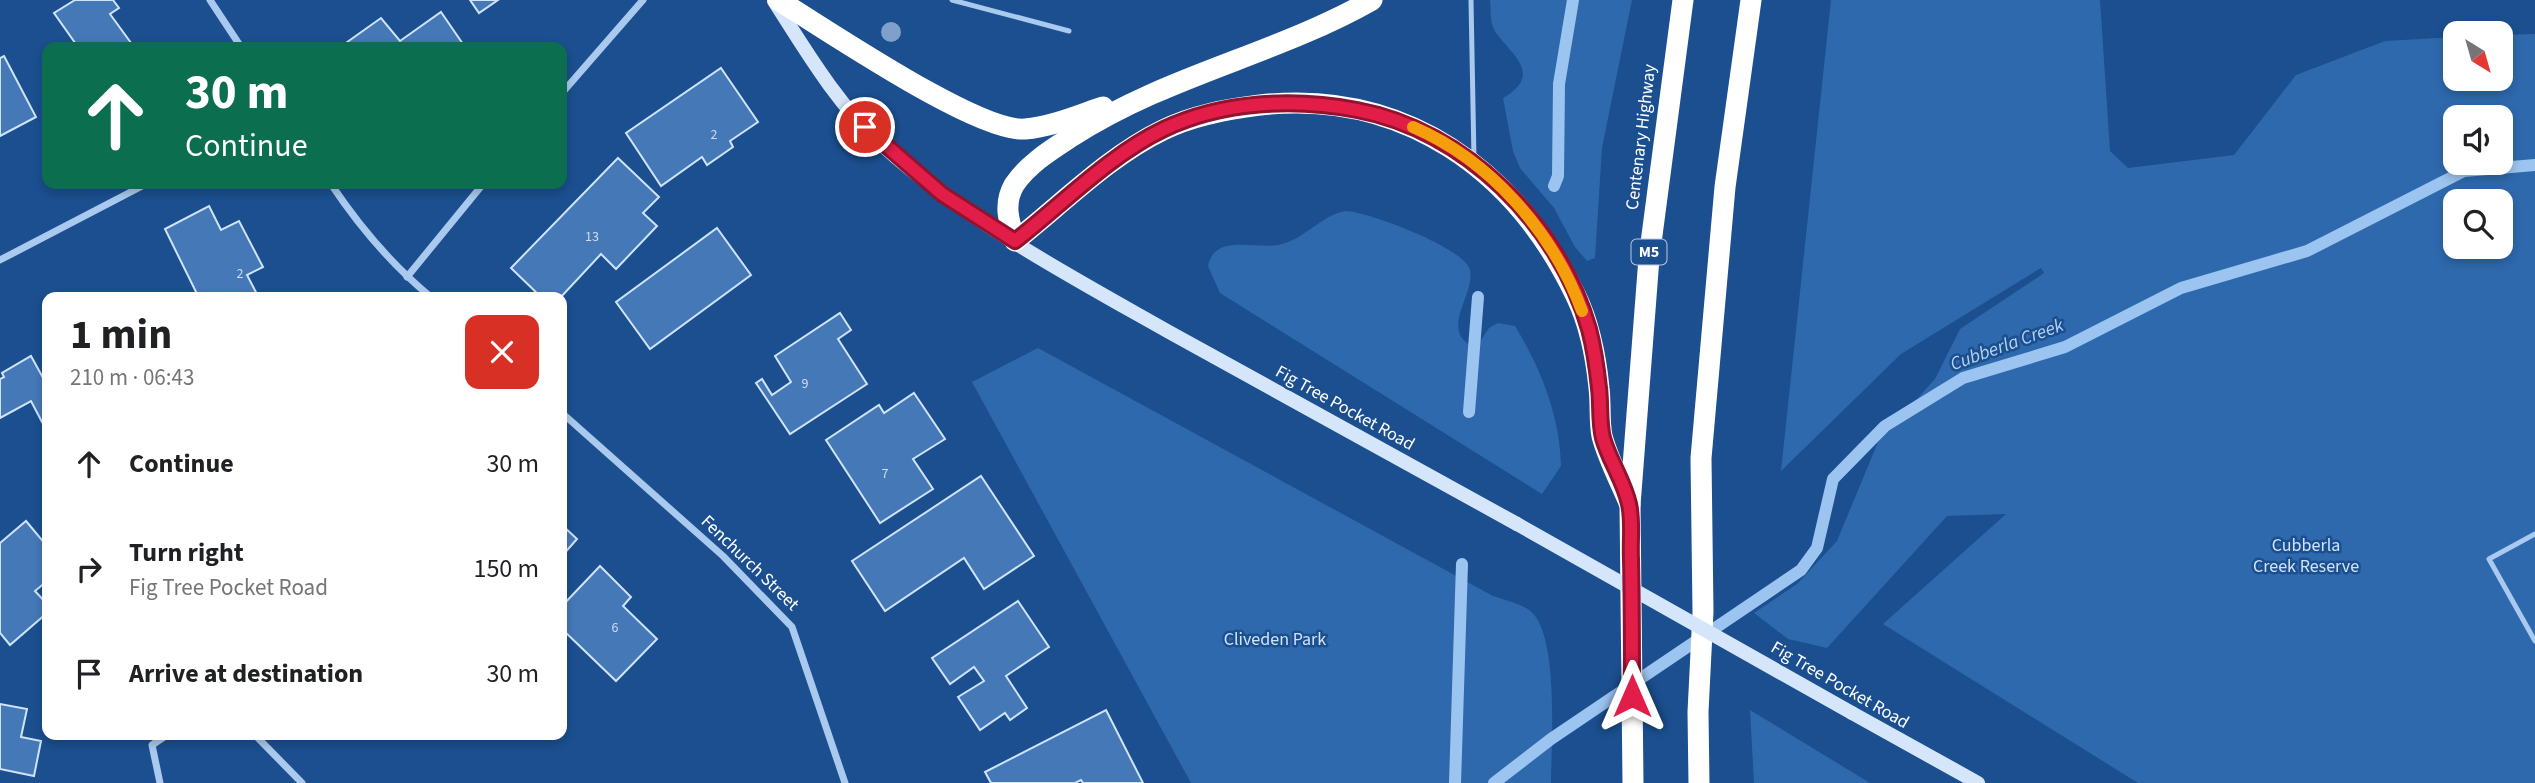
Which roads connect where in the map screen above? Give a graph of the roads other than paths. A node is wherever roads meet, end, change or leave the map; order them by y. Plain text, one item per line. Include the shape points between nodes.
1 (210, 0) edge
2 (643, 0) edge
3 (773, 0) edge
4 (778, 0) edge
5 (952, 0) edge
6 (1372, 0) edge
7 (1471, 0) edge
8 (1683, 0) edge
9 (1751, 0) edge
10 (1069, 31) dead end
11 (238, 42) edge
12 (567, 87) edge
13 (1152, 92) junction
14 (1474, 163) junction
15 (136, 189) edge
16 (334, 189) edge
17 (479, 189) edge
18 (1015, 241) junction
19 (0, 260) edge
20 (407, 277) junction
21 (425, 292) edge
22 (567, 417) edge
23 (1630, 505) junction
24 (2535, 534) edge
25 (2535, 641) edge
26 (160, 740) edge
27 (260, 740) edge
28 (1965, 779) edge
29 (160, 783) edge
30 (302, 783) edge
31 (845, 783) edge
32 (1633, 783) edge
33 (1699, 783) edge
34 (1978, 783) edge

1 - 11 street
2 - 12 street
3 - 18 main road, Fig Tree Pocket Road via 818,72 880,143 942,194
4 - 13 highway via 965,112 1000,126 1042,126
5 - 10 lane
6 - 13 highway via 1317,29
7 - 14 lane
8 - 23 highway, Centenary Highway / M5 via 1648,258
9 - 33 highway via 1725,187 1701,458
13 - 18 highway via 1077,133 1021,176 1008,200 1007,216
14 - 18 highway via 1433,136 1386,115 1305,103 1245,107 1195,117 1134,146
14 - 23 highway via 1543,238 1577,299 1595,360 1602,436
15 - 19 street
16 - 20 street
17 - 20 street
18 - 28 main road, Fig Tree Pocket Road, bridge via 1059,271
20 - 21 street
22 - 31 street, Fenchurch Street via 723,556 792,627
23 - 32 highway, Centenary Highway / M5
24 - 25 lane via 2488,559
26 - 29 street via 152,745
27 - 30 street
28 - 34 main road, Fig Tree Pocket Road

